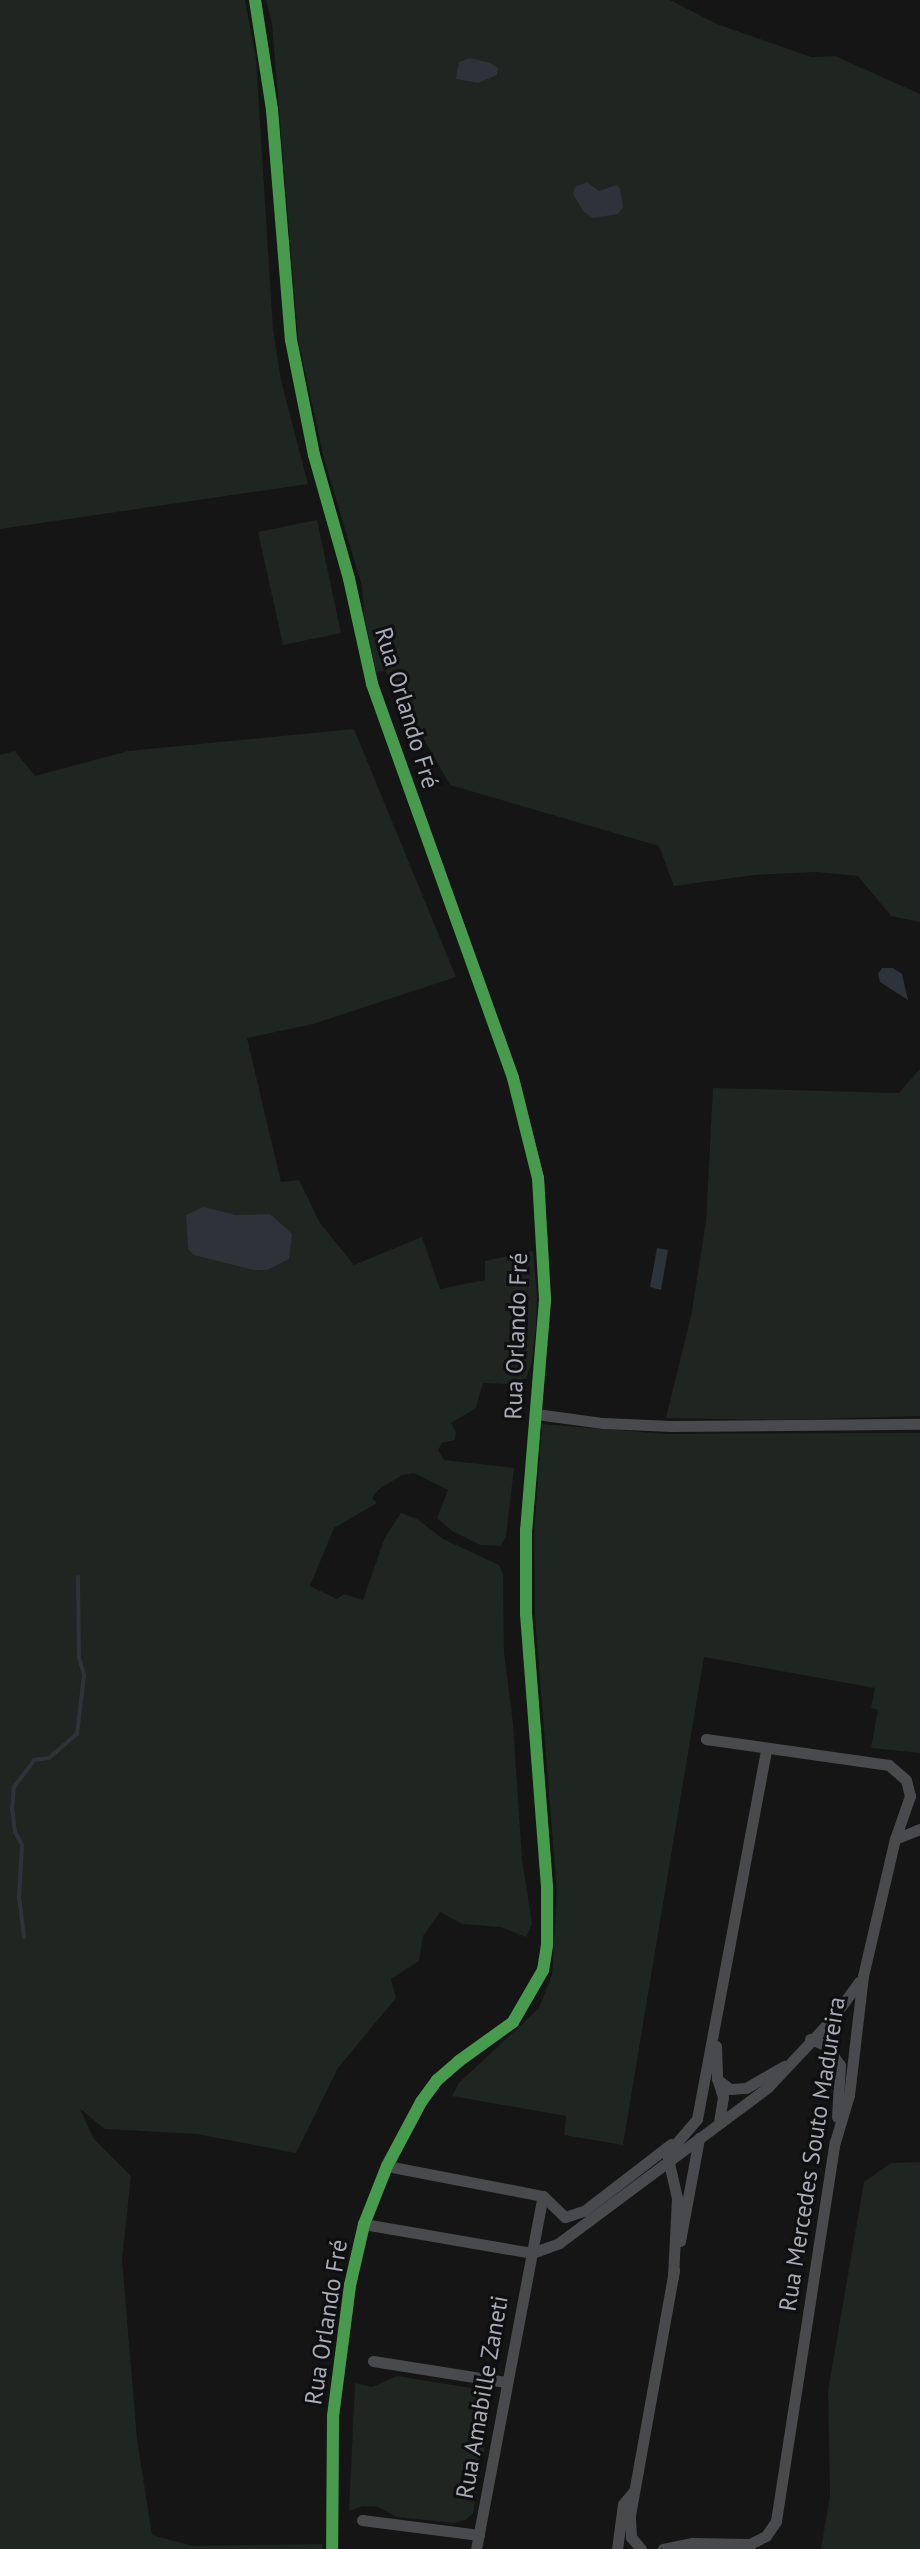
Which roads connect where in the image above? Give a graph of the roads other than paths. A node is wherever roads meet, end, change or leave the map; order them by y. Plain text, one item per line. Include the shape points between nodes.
1 (255, 0) edge
2 (536, 1414) junction
3 (920, 1424) edge
4 (706, 1739) dead end
5 (766, 1749) junction
6 (920, 1829) edge
7 (895, 1839) junction
8 (863, 1976) junction
9 (719, 2006) junction
10 (810, 2039) junction
11 (789, 2064) junction
12 (717, 2079) junction
13 (719, 2123) junction
14 (699, 2138) junction
15 (677, 2140) junction
16 (835, 2142) junction
17 (667, 2162) junction
18 (387, 2166) junction
19 (640, 2182) junction
20 (674, 2188) junction
21 (543, 2196) junction
22 (364, 2224) junction
23 (532, 2253) junction
24 (673, 2277) junction
25 (373, 2361) dead end
26 (505, 2382) junction
27 (634, 2491) junction
28 (780, 2500) junction
29 (362, 2520) dead end
30 (479, 2535) junction
31 (637, 2546) edge
32 (688, 2548) edge
33 (332, 2549) edge
34 (476, 2549) edge
35 (617, 2549) edge
36 (663, 2549) edge
37 (738, 2549) edge
38 (750, 2549) edge

1 - 2 street, Rua Orlando Fré via 272,110 291,340 314,455 372,684 513,1078 538,1178 545,1300
2 - 3 street via 664,1425
2 - 18 street, Rua Orlando Fré via 526,1530 526,1614 547,1887 543,1970 513,2022 437,2080
4 - 5 street
5 - 7 street, Rua Mercedes Souto Madureira via 889,1765 906,1780 909,1802
5 - 9 street
6 - 7 street
7 - 8 street, Rua Mercedes Souto Madureira
8 - 10 street
8 - 16 street, Rua Mercedes Souto Madureira via 849,2095
9 - 12 street
9 - 15 street via 697,2119
10 - 11 street
10 - 16 street via 825,2045 840,2065
11 - 12 street via 739,2090
11 - 13 street via 768,2087
12 - 13 street via 723,2097
13 - 14 street
14 - 17 street
14 - 24 street
15 - 17 street
15 - 21 street via 584,2211 565,2217
16 - 28 street, Rua Mercedes Souto Madureira
17 - 19 street
17 - 20 street
18 - 21 street
18 - 22 street, Rua Orlando Fré
19 - 20 street via 663,2178
19 - 23 street via 559,2243
20 - 24 street
21 - 23 street, Rua Amabille Zaneti
22 - 23 street
22 - 33 street, Rua Orlando Fré via 350,2285 333,2416
23 - 26 street, Rua Amabille Zaneti
24 - 27 street
25 - 26 street
26 - 30 street, Rua Amabille Zaneti
27 - 31 street via 629,2523
27 - 35 street via 623,2504
28 - 36 street, Rua Mercedes Souto Madureira via 766,2536 744,2545 692,2543
28 - 38 street via 775,2533
29 - 30 street
30 - 34 street, Rua Amabille Zaneti
32 - 37 street

